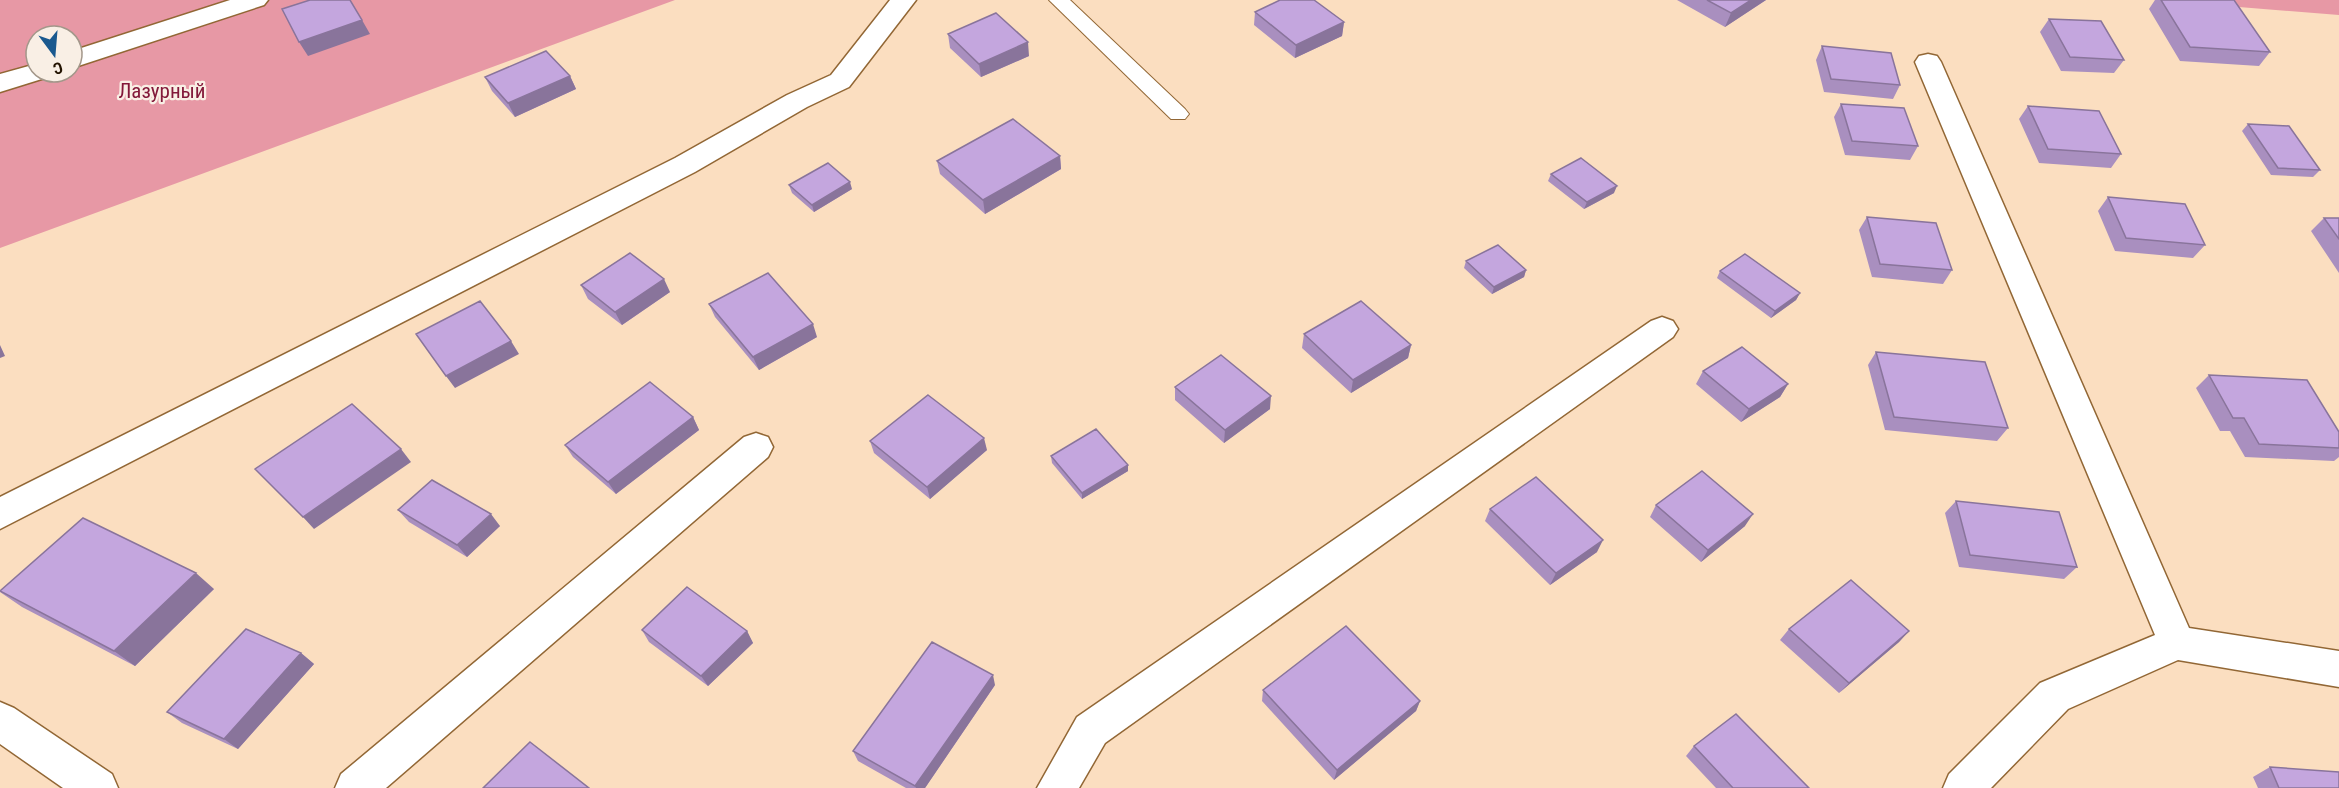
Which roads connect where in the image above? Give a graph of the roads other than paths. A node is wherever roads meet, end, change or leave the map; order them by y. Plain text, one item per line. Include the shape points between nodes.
1 (255, 0) edge
2 (903, 0) edge
3 (1059, 0) edge
4 (84, 56) edge
5 (1928, 62) dead end
6 (24, 76) edge
7 (0, 83) edge
8 (1179, 114) dead end
9 (1662, 329) dead end
10 (756, 447) dead end
11 (0, 514) edge
12 (2177, 643) junction
13 (2339, 669) edge
14 (0, 721) edge
15 (98, 788) edge
16 (355, 788) edge
17 (1057, 788) edge
18 (1963, 788) edge

1 - 4 street
2 - 11 street via 840,81 685,165
3 - 8 lane
5 - 12 street
6 - 7 street
9 - 17 street via 1091,730
10 - 16 street
12 - 13 street
12 - 18 street via 2054,696
14 - 15 street

